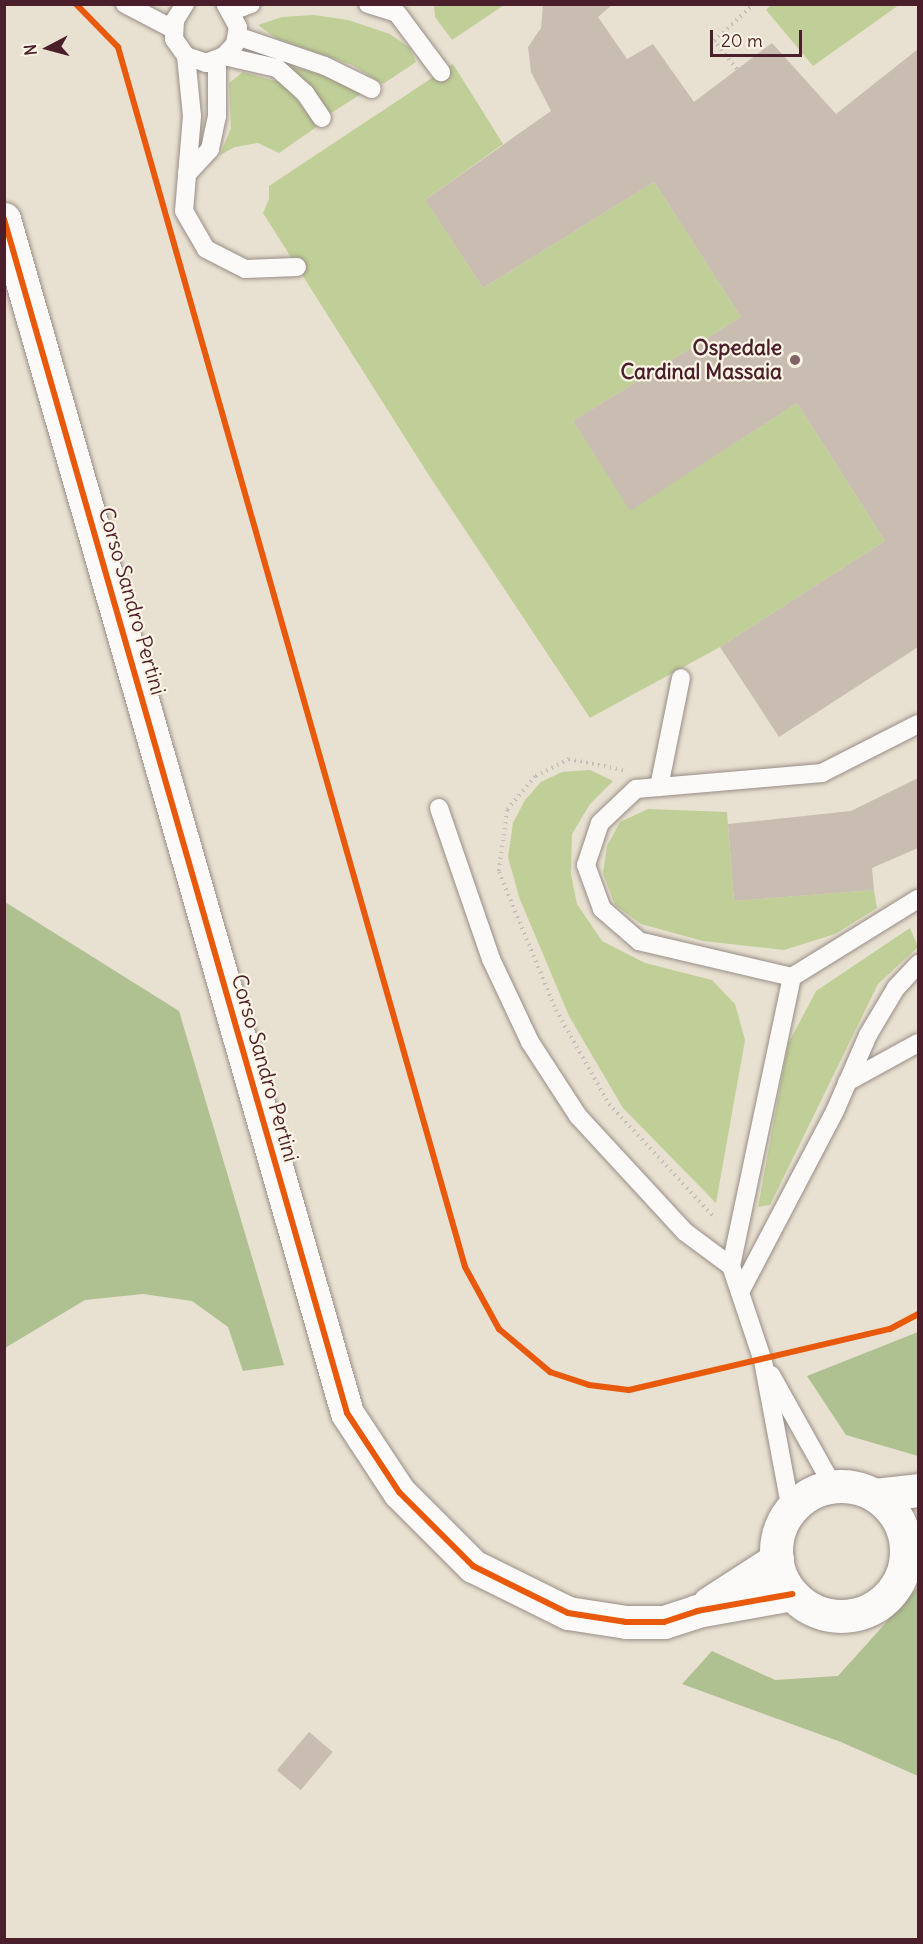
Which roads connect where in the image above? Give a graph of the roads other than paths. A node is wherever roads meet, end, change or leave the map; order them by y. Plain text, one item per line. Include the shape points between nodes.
1 (125, 4) edge
2 (185, 4) edge
3 (251, 4) edge
4 (368, 4) edge
5 (228, 8) edge
6 (173, 29) junction
7 (237, 36) junction
8 (186, 56) junction
9 (221, 58) junction
10 (441, 72) dead end
11 (372, 89) dead end
12 (322, 118) dead end
13 (187, 174) junction
14 (4, 219) edge
15 (297, 267) dead end
16 (681, 678) dead end
17 (918, 724) edge
18 (659, 787) junction
19 (440, 808) dead end
20 (918, 898) edge
21 (918, 964) edge
22 (792, 976) junction
23 (918, 1043) edge
24 (847, 1082) junction
25 (731, 1266) junction
26 (740, 1292) junction
27 (763, 1361) junction
28 (833, 1486) junction
29 (918, 1490) edge
30 (875, 1495) junction
31 (790, 1510) junction
32 (912, 1533) edge
33 (777, 1559) junction
34 (792, 1594) junction
35 (697, 1611) junction

1 - 6 lane
2 - 6 lane
3 - 5 lane
4 - 10 lane via 397,13
5 - 7 lane
6 - 8 lane via 174,39
7 - 9 lane
7 - 11 lane via 315,62
8 - 9 lane via 206,63
8 - 13 lane via 192,116
9 - 12 lane via 277,68 305,93
9 - 13 lane via 210,149
13 - 15 lane via 184,211 206,249 245,269
14 - 35 street, Corso Sandro Pertini via 347,1413 399,1492 473,1566 568,1613 664,1622
16 - 18 lane
17 - 18 lane via 822,773
18 - 22 lane via 636,789 600,823 586,865 603,909 639,941
19 - 25 lane via 492,959 530,1042 578,1116 685,1232
20 - 22 lane
21 - 24 lane via 896,988 868,1035
22 - 25 lane
23 - 24 lane
24 - 26 lane
25 - 26 lane
26 - 27 lane
27 - 28 lane
27 - 31 lane
28 - 30 street via 855,1487
28 - 31 street via 802,1498
29 - 30 street
30 - 32 street
31 - 33 street via 777,1541
32 - 34 street via 899,1583 886,1599 868,1611 849,1616 828,1615 808,1608
33 - 34 street
33 - 35 street, Corso Sandro Pertini
34 - 35 street, Corso Sandro Pertini

